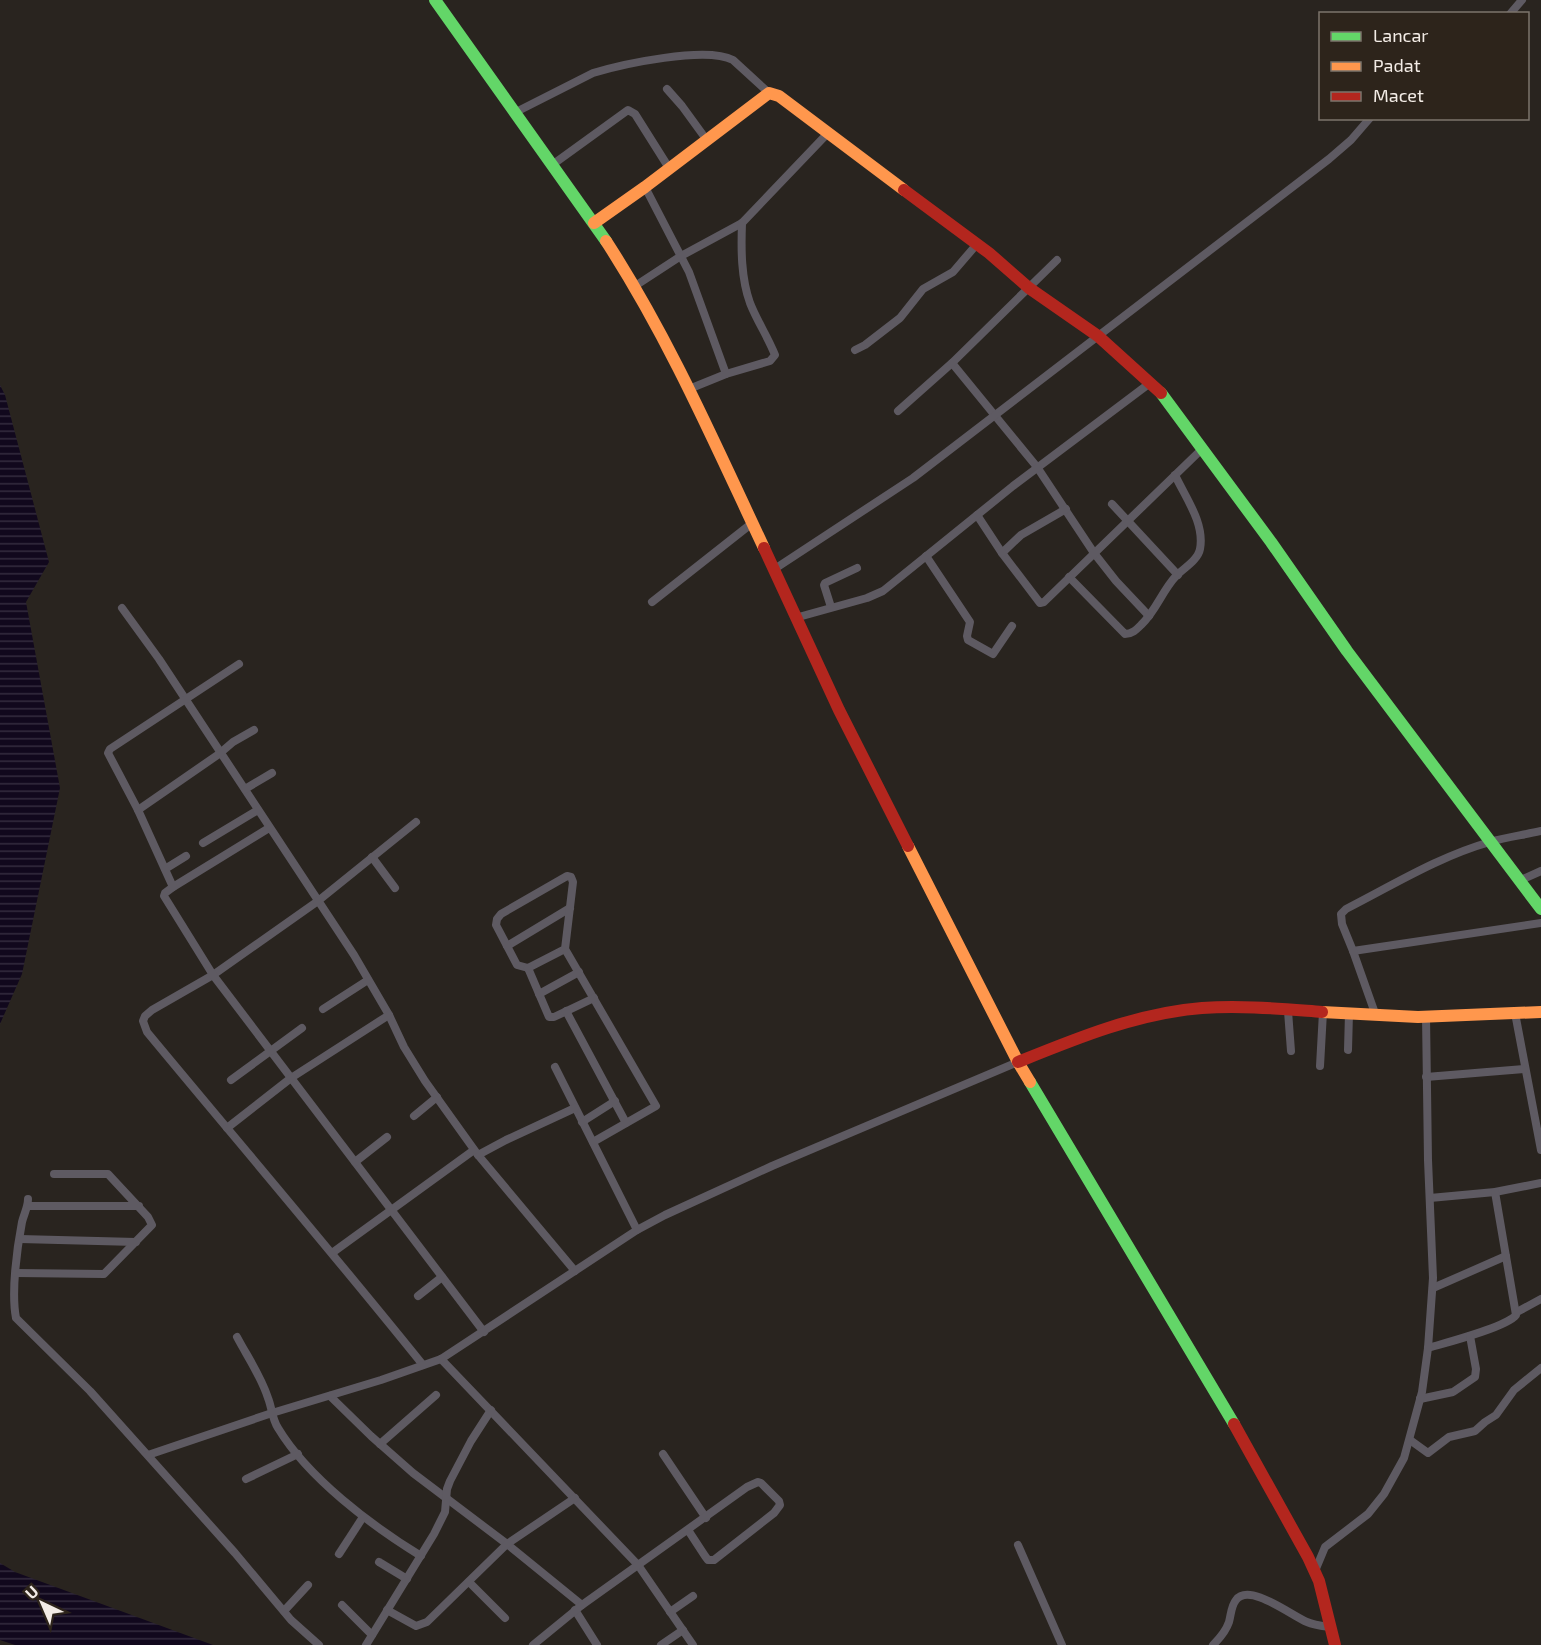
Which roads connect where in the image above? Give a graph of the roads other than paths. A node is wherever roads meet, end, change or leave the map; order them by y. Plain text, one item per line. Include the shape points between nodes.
1 (435, 0) edge
2 (1522, 0) edge
3 (1512, 12) edge
4 (667, 89) dead end
5 (770, 93) junction
6 (514, 113) junction
7 (1368, 120) edge
8 (827, 134) junction
9 (706, 140) junction
10 (552, 165) junction
11 (669, 168) junction
12 (645, 187) junction
13 (594, 223) junction
14 (742, 223) junction
15 (977, 244) junction
16 (681, 256) junction
17 (1057, 260) dead end
18 (635, 286) junction
19 (1029, 288) junction
20 (1098, 336) junction
21 (855, 350) dead end
22 (952, 363) junction
23 (726, 374) junction
24 (1150, 383) junction
25 (689, 389) junction
26 (898, 411) dead end
27 (996, 415) junction
28 (1202, 449) junction
29 (1037, 467) junction
30 (1175, 474) junction
31 (1113, 504) dead end
32 (1066, 509) junction
33 (977, 516) junction
34 (1127, 520) junction
35 (751, 524) junction
36 (1002, 553) junction
37 (1094, 553) junction
38 (926, 556) junction
39 (857, 568) dead end
40 (772, 570) junction
41 (1178, 575) junction
42 (1069, 577) junction
43 (652, 602) dead end
44 (831, 607) junction
45 (122, 608) dead end
46 (1149, 616) junction
47 (795, 618) junction
48 (1012, 626) dead end
49 (239, 663) dead end
50 (185, 700) junction
51 (254, 730) dead end
52 (219, 754) junction
53 (272, 773) dead end
54 (245, 789) junction
55 (138, 810) junction
56 (258, 810) junction
57 (416, 822) dead end
58 (269, 828) junction
59 (1541, 831) edge
60 (1491, 842) junction
61 (203, 843) dead end
62 (186, 856) dead end
63 (372, 857) junction
64 (165, 869) junction
65 (1541, 871) edge
66 (1521, 880) junction
67 (173, 887) junction
68 (395, 888) dead end
69 (318, 901) junction
70 (570, 908) junction
71 (1541, 909) edge
72 (1541, 923) edge
73 (507, 946) junction
74 (566, 949) junction
75 (1353, 951) junction
76 (528, 968) junction
77 (579, 972) junction
78 (213, 975) junction
79 (368, 980) junction
80 (539, 994) junction
81 (594, 998) junction
82 (322, 1009) dead end
83 (566, 1011) junction
84 (1288, 1011) junction
85 (1323, 1012) junction
86 (1541, 1012) edge
87 (1349, 1013) junction
88 (1515, 1013) junction
89 (389, 1015) junction
90 (1376, 1016) junction
91 (1426, 1016) junction
92 (302, 1028) dead end
93 (1348, 1050) dead end
94 (1291, 1051) dead end
95 (271, 1052) junction
96 (1018, 1062) junction
97 (1320, 1066) dead end
98 (555, 1067) dead end
99 (1524, 1069) junction
100 (1426, 1077) junction
101 (291, 1078) junction
102 (231, 1080) dead end
103 (437, 1097) junction
104 (615, 1101) junction
105 (575, 1108) junction
106 (414, 1116) dead end
107 (582, 1122) junction
108 (626, 1123) junction
109 (227, 1128) junction
110 (387, 1137) dead end
111 (593, 1142) junction
112 (1541, 1150) edge
113 (476, 1153) junction
114 (355, 1162) junction
115 (54, 1174) dead end
116 (1541, 1183) edge
117 (1495, 1192) junction
118 (1430, 1198) junction
119 (139, 1206) junction
120 (391, 1210) junction
121 (637, 1230) junction
122 (20, 1239) junction
123 (136, 1242) junction
124 (332, 1253) junction
125 (1506, 1256) junction
126 (575, 1271) junction
127 (16, 1273) junction
128 (442, 1277) junction
129 (1433, 1288) junction
130 (418, 1296) dead end
131 (1541, 1299) edge
132 (1517, 1312) junction
133 (484, 1332) junction
134 (1470, 1336) junction
135 (237, 1337) dead end
136 (1428, 1348) junction
137 (441, 1359) junction
138 (423, 1365) junction
139 (1541, 1368) edge
140 (436, 1395) dead end
141 (330, 1396) junction
142 (1420, 1399) junction
143 (491, 1410) junction
144 (272, 1413) junction
145 (1410, 1440) junction
146 (380, 1444) junction
147 (298, 1454) junction
148 (663, 1454) dead end
149 (148, 1455) junction
150 (246, 1479) dead end
151 (575, 1498) junction
152 (447, 1500) junction
153 (363, 1517) junction
154 (706, 1518) junction
155 (688, 1530) junction
156 (507, 1544) junction
157 (1018, 1545) dead end
158 (1326, 1547) junction
159 (1303, 1549) junction
160 (339, 1554) dead end
161 (420, 1556) junction
162 (379, 1562) dead end
163 (638, 1565) junction
164 (1315, 1571) junction
165 (406, 1579) junction
166 (469, 1582) junction
167 (308, 1585) dead end
168 (693, 1596) dead end
169 (342, 1605) dead end
170 (578, 1607) junction
171 (387, 1610) junction
172 (284, 1611) junction
173 (670, 1612) junction
174 (505, 1618) dead end
175 (1329, 1627) junction
176 (683, 1630) junction
177 (372, 1635) junction
178 (319, 1645) edge
179 (366, 1645) edge
180 (533, 1645) edge
181 (597, 1645) edge
182 (661, 1645) edge
183 (693, 1645) edge
184 (1062, 1645) edge
185 (1213, 1645) edge
186 (1335, 1645) edge

1 - 6 street
2 - 3 street
4 - 9 street
5 - 6 street via 733,60 717,54 636,62 604,70
5 - 8 street
5 - 9 street
6 - 10 street
7 - 20 street via 1329,159
8 - 14 street
8 - 15 street
9 - 11 street
10 - 11 street via 628,110 635,114
10 - 13 street
11 - 12 street
12 - 13 street
12 - 16 street
13 - 18 street
14 - 16 street
14 - 23 street via 747,292 775,355 770,361
15 - 19 street
15 - 21 street via 953,272 923,289 900,318
16 - 18 street
16 - 23 street
17 - 19 street
18 - 25 street
19 - 20 street
19 - 22 street
20 - 24 street
20 - 27 street
22 - 26 street
22 - 27 street
23 - 25 street
24 - 28 street
24 - 29 street
25 - 35 street
27 - 29 street
27 - 40 street via 913,478
28 - 30 street
28 - 60 street
29 - 32 street
29 - 33 street
30 - 34 street
30 - 41 street via 1201,539 1199,553
31 - 34 street
32 - 36 street via 1022,535
32 - 37 street
33 - 36 street
33 - 38 street
34 - 37 street
34 - 41 street
35 - 40 street
35 - 43 street
36 - 42 street via 1040,603
37 - 42 street
37 - 46 street
38 - 44 street via 876,595
38 - 48 street via 970,622 968,640 993,654
39 - 44 street via 825,583
40 - 47 street
41 - 46 street
42 - 46 street via 1125,633 1135,630
44 - 47 street
45 - 50 street
47 - 96 street
49 - 50 street
50 - 52 street
50 - 55 street via 109,751
51 - 52 street
52 - 54 street
52 - 55 street
53 - 54 street
54 - 56 street
55 - 64 street
56 - 58 street
56 - 61 street
57 - 63 street
58 - 67 street
58 - 69 street
59 - 60 street
60 - 66 street
60 - 75 street via 1415,873 1346,909 1341,920
62 - 64 street
63 - 68 street
63 - 69 street
64 - 67 street
65 - 66 street
66 - 71 street
67 - 78 street via 164,896
69 - 78 street
69 - 79 street
70 - 73 street
70 - 73 street via 573,882 567,876 501,914 496,925
70 - 74 street
72 - 75 street
73 - 76 street via 517,965
74 - 76 street
74 - 77 street
75 - 90 street
76 - 80 street
77 - 80 street
77 - 81 street
78 - 95 street
78 - 109 street via 152,1010 143,1021 147,1032
79 - 82 street
79 - 89 street
80 - 83 street via 549,1017
81 - 83 street
81 - 108 street via 656,1106
83 - 104 street
84 - 85 street
84 - 94 street
84 - 96 street via 1253,1008 1145,1017
85 - 87 street
85 - 97 street
86 - 88 street
87 - 90 street
87 - 93 street
88 - 91 street
88 - 99 street
89 - 101 street
89 - 103 street via 404,1047
90 - 91 street
91 - 100 street
92 - 95 street
95 - 101 street
95 - 102 street
96 - 121 street via 772,1166
96 - 159 street via 1226,1409
98 - 105 street
99 - 100 street
99 - 112 street
100 - 118 street
101 - 109 street
101 - 114 street
103 - 106 street
103 - 113 street
104 - 107 street
104 - 108 street
105 - 107 street
105 - 113 street
107 - 111 street
108 - 111 street
109 - 124 street
110 - 114 street
111 - 121 street
113 - 120 street
113 - 126 street
114 - 120 street
115 - 119 street via 108,1174
116 - 117 street
117 - 118 street
117 - 125 street
118 - 129 street
119 - 122 street via 28,1202
119 - 123 street via 152,1225
120 - 124 street
120 - 128 street
121 - 126 street
122 - 123 street
122 - 127 street
123 - 127 street via 104,1274
124 - 138 street
125 - 129 street
125 - 132 street
126 - 133 street
127 - 149 street via 15,1310 19,1322
128 - 130 street
128 - 133 street
129 - 136 street
131 - 132 street
132 - 134 street via 1514,1318
133 - 137 street
134 - 136 street
134 - 142 street via 1475,1377 1453,1392
135 - 144 street
136 - 142 street
137 - 138 street
137 - 143 street
138 - 141 street
139 - 145 street via 1514,1390 1496,1415 1472,1433 1449,1437 1428,1453
140 - 146 street
141 - 144 street
141 - 146 street
142 - 145 street
143 - 151 street
143 - 152 street via 450,1481
144 - 147 street via 279,1430
144 - 149 street
145 - 158 street via 1377,1504
146 - 152 street
147 - 150 street
147 - 153 street
148 - 154 street
149 - 172 street
151 - 156 street
151 - 163 street
152 - 156 street
152 - 161 street via 446,1512
153 - 160 street
153 - 161 street
154 - 155 street
154 - 155 street via 758,1482 779,1500 774,1513 714,1560 708,1560
155 - 163 street
156 - 166 street
156 - 170 street
157 - 184 street
158 - 159 street
158 - 164 street
159 - 164 street
161 - 165 street
162 - 165 street
163 - 170 street
163 - 173 street
164 - 175 street
165 - 171 street
166 - 171 street via 421,1626
166 - 174 street
167 - 172 street
168 - 173 street
169 - 177 street
170 - 180 street
170 - 181 street
171 - 177 street
172 - 178 street
173 - 176 street
175 - 185 street via 1306,1622 1263,1598 1245,1595 1235,1602 1228,1624
175 - 186 street
176 - 182 street
176 - 183 street
177 - 179 street

